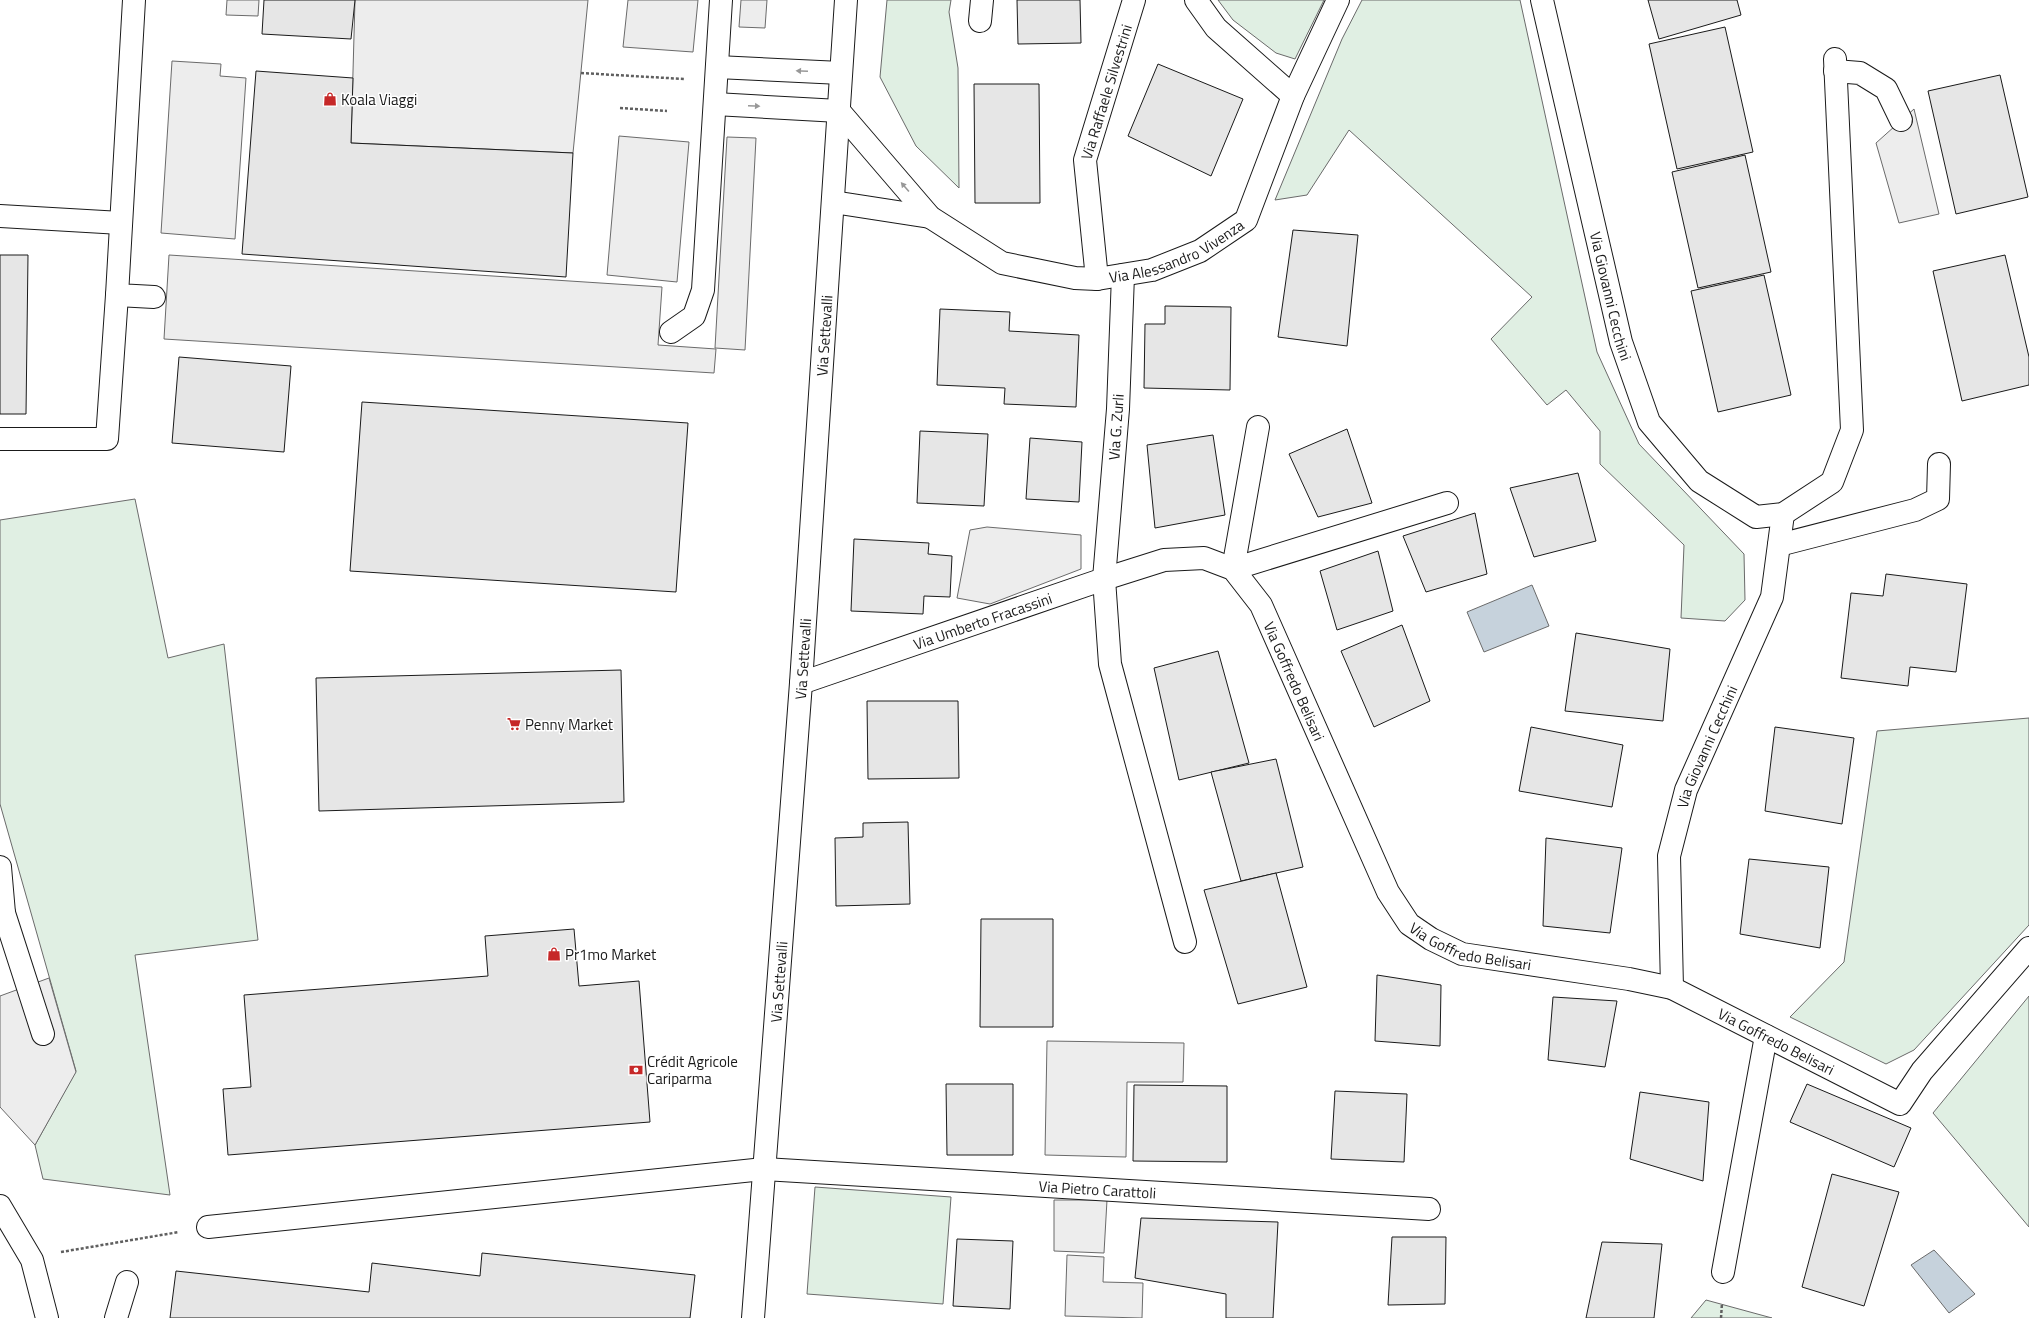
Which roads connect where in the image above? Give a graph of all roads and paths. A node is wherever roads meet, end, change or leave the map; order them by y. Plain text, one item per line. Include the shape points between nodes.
1 (134, 0) edge
2 (721, 0) edge
3 (846, 0) edge
4 (1134, 0) edge
5 (1196, 0) edge
6 (1338, 0) edge
7 (1542, 0) edge
8 (581, 73) dead end
9 (841, 73) junction
10 (717, 74) junction
11 (1293, 96) junction
12 (715, 104) junction
13 (620, 108) dead end
14 (666, 111) dead end
15 (839, 111) junction
16 (1901, 120) dead end
17 (833, 202) junction
18 (0, 216) edge
19 (930, 217) junction
20 (122, 223) junction
21 (1123, 275) junction
22 (1096, 279) junction
23 (117, 294) junction
24 (154, 297) dead end
25 (671, 332) dead end
26 (1258, 427) dead end
27 (0, 439) edge
28 (1939, 464) dead end
29 (1447, 503) dead end
30 (1783, 514) junction
31 (1779, 545) junction
32 (1164, 560) joint
33 (1233, 570) junction
34 (1104, 579) junction
35 (801, 683) junction
36 (0, 867) edge
37 (2, 914) edge
38 (1185, 942) dead end
39 (2029, 948) edge
40 (1672, 988) junction
41 (43, 1034) dead end
42 (1766, 1036) junction
43 (764, 1169) junction
44 (0, 1206) edge
45 (1430, 1209) dead end
46 (208, 1227) joint
47 (32, 1260) junction
48 (1723, 1272) dead end
49 (127, 1282) dead end
50 (47, 1318) edge
51 (116, 1318) edge
52 (753, 1318) edge

1 - 20 street
2 - 10 street
3 - 9 street, Via Settevalli
4 - 22 street, Via Raffaele Silvestrini via 1085,160
5 - 11 street via 1216,28
6 - 11 street, Via Alessandro Vivenza
7 - 30 street, Via Giovanni Cecchini via 1621,342 1649,422 1699,481 1756,517
8 - 10 path
9 -> 10 street
9 - 15 street, Via Settevalli
10 - 12 street
11 - 21 street, Via Alessandro Vivenza via 1246,220 1200,251 1152,270
12 -> 15 street
12 - 25 street via 704,290 694,316
13 - 14 path
15 - 17 street, Via Settevalli
19 -> 15 street, Via Alessandro Vivenza
16 - 30 street, Via Giovanni Cecchini via 1886,89 1860,73 1835,65 1852,430 1832,482
17 - 19 street, Via Alessandro Vivenza
17 - 35 street, Via Settevalli
18 - 20 street
19 - 22 street, Via Alessandro Vivenza via 1002,263 1074,278
20 - 23 street
21 - 22 street, Via Alessandro Vivenza
21 - 34 street, Via G. Zurli via 1118,409
23 - 24 street
23 - 27 street via 107,439
26 - 33 street
28 - 31 street via 1938,500 1915,510
29 - 33 street
30 - 31 street, Via Giovanni Cecchini
31 - 40 street, Via Giovanni Cecchini via 1772,596 1686,790 1669,856
32 - 33 street, Via Goffredo Belisari via 1204,558
32 - 34 street, Via Umberto Fracassini
33 - 40 street, Via Goffredo Belisari via 1261,606 1388,892 1409,924 1431,940 1462,954 1629,979
34 - 35 street, Via Umberto Fracassini
34 - 38 street, Via G. Zurli via 1110,664
35 - 43 street, Via Settevalli
36 - 37 street
37 - 41 street
39 - 42 street, Via Goffredo Belisari via 1922,1071 1900,1104
40 - 42 street, Via Goffredo Belisari
42 - 48 street
43 - 45 street, Via Pietro Carattoli
43 - 46 street, Via Pietro Carattoli
43 - 52 street, Via Settevalli
44 - 47 street
46 - 47 path via 60,1252
47 - 50 street
49 - 51 street

